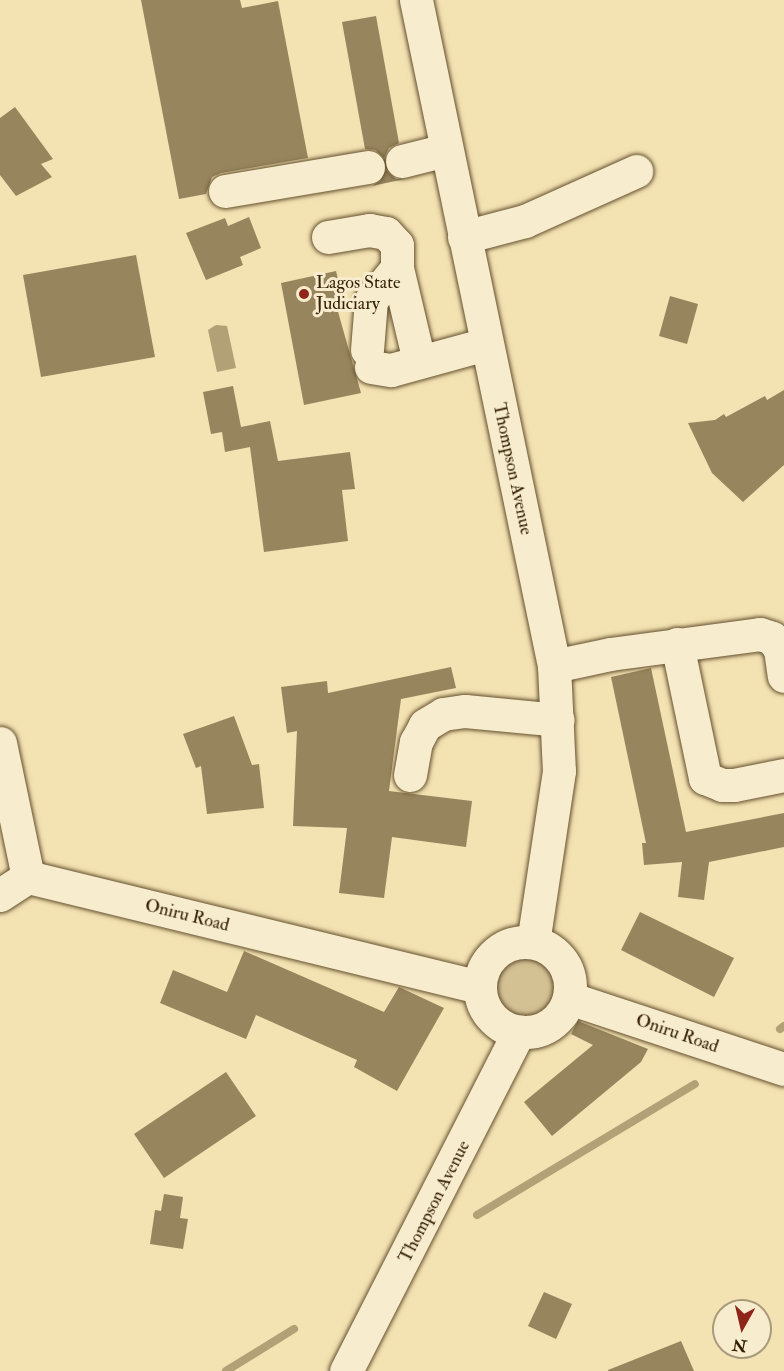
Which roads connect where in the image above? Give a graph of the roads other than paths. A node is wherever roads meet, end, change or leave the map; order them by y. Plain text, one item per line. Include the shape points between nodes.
1 (416, 0) edge
2 (446, 150) junction
3 (402, 160) dead end
4 (368, 167) dead end
5 (636, 171) dead end
6 (225, 191) dead end
7 (328, 237) dead end
8 (464, 237) junction
9 (397, 268) junction
10 (486, 344) junction
11 (419, 361) junction
12 (677, 644) junction
13 (554, 666) junction
14 (784, 676) edge
15 (558, 720) junction
16 (0, 743) edge
17 (410, 775) dead end
18 (784, 775) edge
19 (8, 824) edge
20 (27, 877) junction
21 (0, 895) edge
22 (533, 942) junction
23 (479, 987) junction
24 (569, 998) junction
25 (519, 1032) junction
26 (784, 1069) edge
27 (346, 1371) edge

1 - 2 street, Thompson Avenue
2 - 3 street
2 - 8 street, Thompson Avenue
4 - 6 street
5 - 8 street via 525,222
7 - 9 street via 369,230 386,233 397,245
8 - 10 street, Thompson Avenue
9 - 11 street
9 - 11 street via 371,300 369,359 391,369
10 - 11 street
10 - 13 street, Thompson Avenue
12 - 13 street
12 - 14 street via 760,634 772,638 780,649
12 - 18 street via 705,778 734,785
13 - 15 street, Thompson Avenue
15 - 17 street via 465,711 443,714 425,725 416,742
15 - 22 street, Thompson Avenue via 559,771
16 - 19 street
19 - 20 street
20 - 21 street
20 - 23 street, Oniru Road
22 - 23 street via 517,942 490,957
22 - 24 street via 550,949 563,962 570,979
23 - 25 street via 482,1003 491,1017
24 - 25 street via 556,1020 545,1028
24 - 26 street, Oniru Road
25 - 27 street, Thompson Avenue

